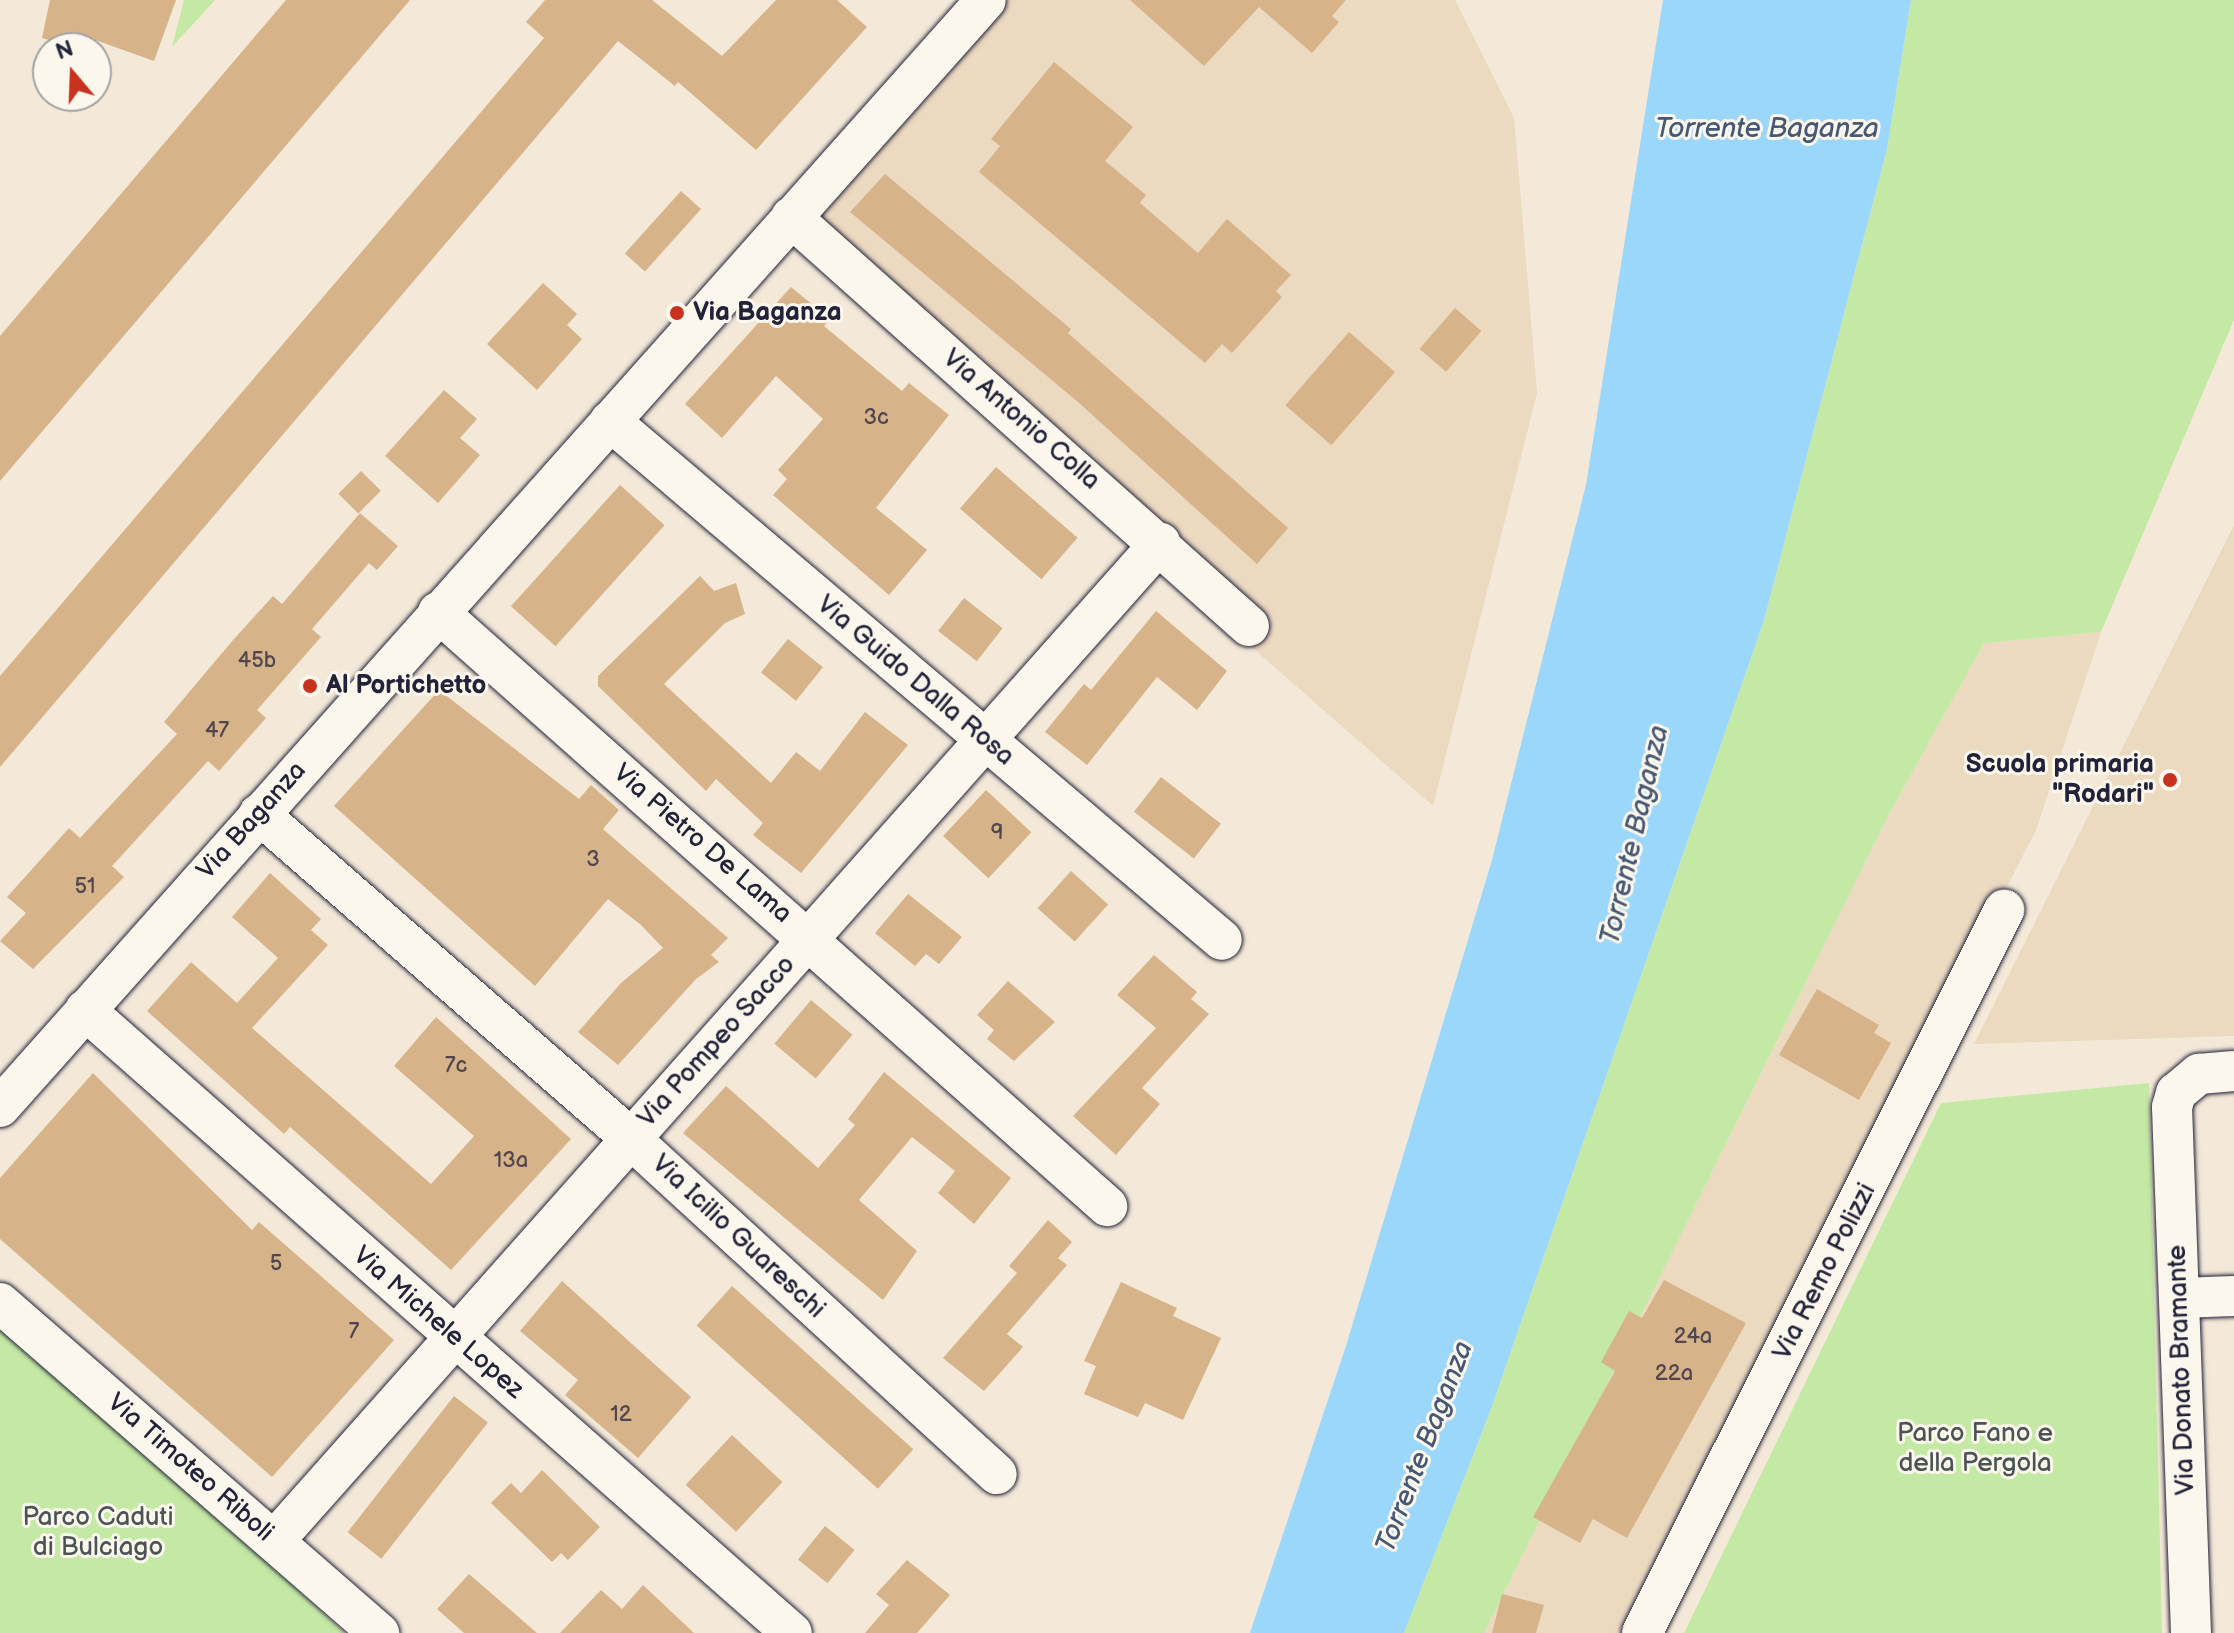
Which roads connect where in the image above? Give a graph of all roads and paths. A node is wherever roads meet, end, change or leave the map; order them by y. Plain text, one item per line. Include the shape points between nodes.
1 (986, 0) edge
2 (791, 217) junction
3 (610, 421) junction
4 (1160, 543) junction
5 (438, 612) junction
6 (1249, 626) dead end
7 (985, 741) junction
8 (259, 814) junction
9 (2004, 910) dead end
10 (809, 939) junction
11 (1222, 940) dead end
12 (85, 1010) junction
13 (2234, 1071) edge
14 (0, 1107) edge
15 (631, 1139) junction
16 (1107, 1206) dead end
17 (2234, 1296) edge
18 (2179, 1298) junction
19 (0, 1303) edge
20 (454, 1338) junction
21 (997, 1474) dead end
22 (274, 1541) junction
23 (379, 1633) edge
24 (792, 1633) edge
25 (1642, 1633) edge
26 (2191, 1633) edge

1 - 2 street, Via Baganza
2 - 3 street, Via Baganza
2 - 4 street, Via Antonio Colla
3 - 5 street, Via Baganza
3 - 7 street, Via Guido Dalla Rosa
4 - 6 street, Via Antonio Colla
4 - 7 street, Via Pompeo Sacco
5 - 8 street, Via Baganza
5 - 10 street, Via Pietro De Lama
7 - 10 street, Via Pompeo Sacco
7 - 11 street, Via Guido Dalla Rosa
8 - 12 street, Via Baganza
8 - 15 street, Via Icilio Guareschi
9 - 25 street, Via Remo Polizzi
10 - 15 street, Via Pompeo Sacco
10 - 16 street, Via Pietro De Lama
12 - 14 street, Via Baganza
12 - 20 street, Via Michele Lopez
13 - 18 street, Via Donato Bramante via 2199,1074 2176,1093 2172,1107
15 - 20 street, Via Pompeo Sacco
15 - 21 street, Via Icilio Guareschi
17 - 18 street
18 - 26 street, Via Donato Bramante
19 - 22 street, Via Timoteo Riboli
20 - 22 street, Via Pompeo Sacco
20 - 24 street, Via Michele Lopez
22 - 23 street, Via Timoteo Riboli

